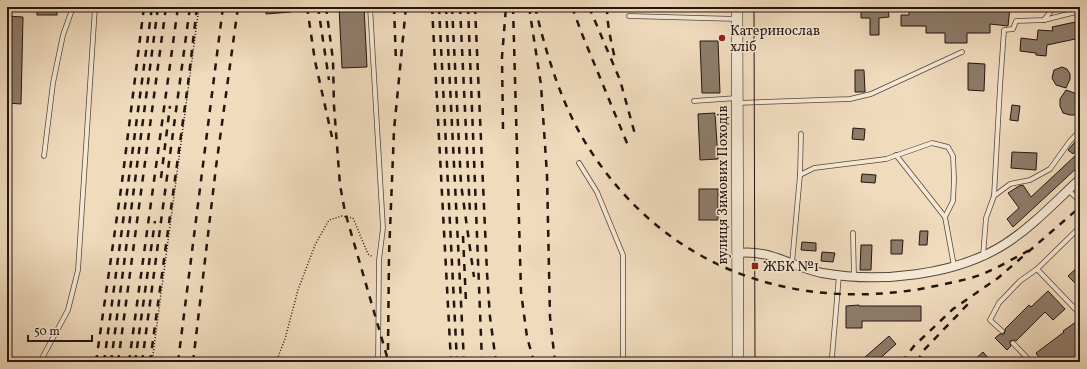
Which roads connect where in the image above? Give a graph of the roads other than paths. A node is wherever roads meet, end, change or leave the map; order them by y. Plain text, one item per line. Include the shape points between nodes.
1 (74, 7) edge
2 (95, 7) edge
3 (370, 7) edge
4 (737, 7) edge
5 (1054, 7) edge
6 (1080, 11) edge
7 (629, 16) dead end
8 (737, 19) junction
9 (1044, 20) junction
10 (962, 52) dead end
11 (694, 101) dead end
12 (737, 101) junction
13 (1080, 131) edge
14 (801, 134) dead end
15 (896, 155) junction
16 (44, 156) dead end
17 (579, 163) dead end
18 (800, 175) junction
19 (1080, 179) edge
20 (1068, 190) junction
21 (994, 196) junction
22 (1080, 201) edge
23 (945, 216) junction
24 (1080, 227) edge
25 (853, 233) dead end
26 (738, 253) junction
27 (983, 256) junction
28 (792, 263) junction
29 (954, 266) junction
30 (1037, 269) junction
31 (839, 275) junction
32 (854, 277) junction
33 (1080, 314) edge
34 (1002, 332) dead end
35 (1013, 343) dead end
36 (40, 362) edge
37 (378, 362) edge
38 (623, 362) edge
39 (738, 362) edge
40 (828, 362) edge
41 (1031, 362) edge

1 - 16 lane via 61,42
2 - 36 lane via 78,270 68,310
3 - 37 lane via 383,228
4 - 8 main road, вулиця Зимових Походів
5 - 9 lane
6 - 9 lane
7 - 8 lane
8 - 12 main road, вулиця Зимових Походів
9 - 21 lane via 1016,21 1013,29 1004,30
10 - 12 lane via 871,94 850,99
11 - 12 lane
12 - 26 main road, вулиця Зимових Походів
13 - 21 lane via 1050,169 1030,180 1010,184
14 - 18 lane
15 - 18 lane via 814,168
15 - 23 lane
15 - 23 lane via 932,144 948,147 953,156 954,179 953,201
17 - 38 lane via 597,192 623,255
18 - 28 lane
19 - 20 street
20 - 22 lane
20 - 27 street via 1027,228
21 - 27 lane via 986,218
23 - 29 lane
24 - 30 lane
25 - 32 lane
26 - 28 street via 761,253
26 - 39 main road, вулиця Зимових Походів
27 - 29 street
28 - 31 street via 821,273
29 - 32 street via 914,275 885,278
30 - 33 lane
30 - 34 lane via 1020,281 999,303 990,320
31 - 32 street
31 - 40 lane via 832,357
35 - 41 lane

